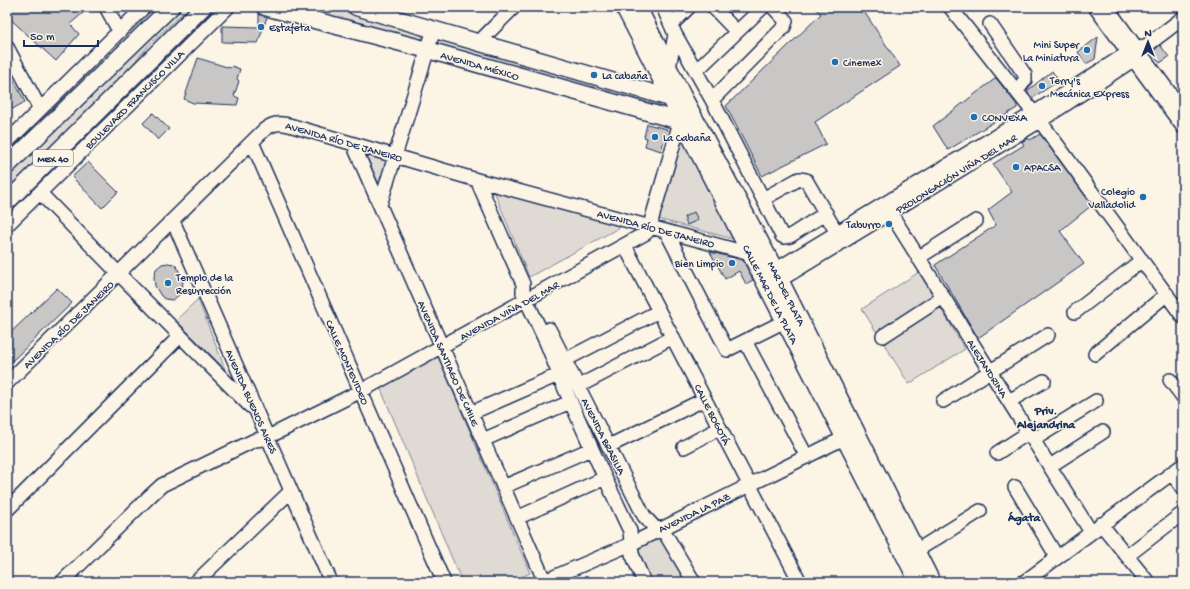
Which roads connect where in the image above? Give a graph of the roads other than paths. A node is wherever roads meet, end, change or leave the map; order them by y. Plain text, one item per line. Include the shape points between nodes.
1 (106, 7) edge
2 (144, 7) edge
3 (171, 7) edge
4 (203, 7) edge
5 (228, 7) edge
6 (265, 7) edge
7 (356, 7) edge
8 (514, 7) edge
9 (624, 7) edge
10 (638, 7) edge
11 (663, 7) edge
12 (689, 7) edge
13 (713, 7) edge
14 (763, 7) edge
15 (773, 7) edge
16 (950, 7) edge
17 (1095, 7) edge
18 (1106, 7) edge
19 (377, 10) edge
20 (1183, 18) edge
21 (990, 24) dead end
22 (434, 29) junction
23 (119, 31) junction
24 (737, 32) junction
25 (676, 35) junction
26 (480, 42) junction
27 (7, 47) edge
28 (428, 50) junction
29 (1137, 52) junction
30 (696, 72) junction
31 (672, 73) junction
32 (1017, 91) junction
33 (678, 99) junction
34 (712, 100) junction
35 (40, 109) junction
36 (1181, 116) edge
37 (1037, 117) junction
38 (689, 119) junction
39 (7, 141) edge
40 (252, 142) junction
41 (353, 144) junction
42 (396, 156) junction
43 (7, 166) edge
44 (477, 180) junction
45 (40, 193) junction
46 (763, 199) junction
47 (7, 202) edge
48 (380, 205) junction
49 (888, 209) junction
50 (826, 214) junction
51 (173, 221) junction
52 (976, 221) dead end
53 (649, 223) junction
54 (7, 225) edge
55 (666, 231) junction
56 (837, 233) junction
57 (625, 246) junction
58 (750, 254) junction
59 (918, 258) junction
60 (1142, 260) junction
61 (119, 274) junction
62 (772, 279) junction
63 (527, 292) junction
64 (1167, 294) junction
65 (943, 297) junction
66 (659, 311) junction
67 (1075, 312) dead end
68 (1183, 317) edge
69 (785, 321) junction
70 (1048, 335) dead end
71 (180, 336) junction
72 (883, 336) dead end
73 (673, 337) junction
74 (745, 341) junction
75 (440, 343) junction
76 (1095, 354) dead end
77 (565, 368) junction
78 (990, 372) junction
79 (1170, 380) dead end
80 (1044, 381) dead end
81 (7, 383) edge
82 (579, 386) junction
83 (359, 387) junction
84 (1183, 396) edge
85 (705, 399) junction
86 (943, 401) dead end
87 (1009, 401) junction
88 (1096, 401) dead end
89 (570, 402) junction
90 (256, 411) junction
91 (471, 413) junction
92 (720, 428) junction
93 (1104, 432) dead end
94 (263, 436) junction
95 (1031, 436) junction
96 (844, 438) junction
97 (483, 440) junction
98 (609, 446) junction
99 (684, 447) dead end
100 (591, 449) junction
101 (997, 453) dead end
102 (807, 457) junction
103 (1183, 465) edge
104 (1050, 466) junction
105 (1172, 473) junction
106 (605, 478) junction
107 (750, 485) junction
108 (503, 486) junction
109 (1015, 487) dead end
110 (1183, 488) edge
111 (291, 491) junction
112 (7, 510) edge
113 (980, 511) dead end
114 (1183, 513) edge
115 (517, 518) junction
116 (1101, 524) junction
117 (661, 529) junction
118 (1091, 532) junction
119 (630, 544) junction
120 (916, 551) junction
121 (1126, 556) junction
122 (1057, 557) junction
123 (327, 580) edge
124 (62, 582) edge
125 (196, 582) edge
126 (444, 582) edge
127 (544, 582) edge
128 (644, 582) edge
129 (694, 582) edge
130 (800, 582) edge
131 (918, 582) edge
132 (932, 582) edge
133 (1024, 582) edge
134 (1148, 582) edge

1 - 23 street
2 - 23 street
3 - 43 main road, MEX 40
4 - 47 main road, BOULEVARD FRANCISCO VILLA / MEX 40
5 - 45 street, BOULEVARD FRANCISCO VILLA
6 - 28 main road, AVENIDA MÉXICO
7 - 19 main road, AVENIDA MÉXICO
8 - 26 street
9 - 33 main road
10 - 31 main road, MAR DEL PLATA
11 - 25 street
12 - 25 street
13 - 24 street
14 - 24 street
15 - 34 street via 786,21 784,27
16 - 32 street
17 - 29 street
18 - 29 street
19 - 22 main road, AVENIDA MÉXICO
20 - 29 street, PROLONGACIÓN VIÑA DEL MAR
21 - 32 street via 1026,75
22 - 26 main road, AVENIDA MÉXICO
22 - 28 street
23 - 35 street
24 - 30 street
25 - 30 street
25 - 31 street
26 - 33 main road, AVENIDA MÉXICO
27 - 35 street
28 - 38 main road, AVENIDA MÉXICO via 676,120
28 - 42 street
29 - 36 street
29 - 37 street, PROLONGACIÓN VIÑA DEL MAR
30 - 34 street
31 - 33 main road, MAR DEL PLATA
32 - 37 street
33 - 38 main road, MAR DEL PLATA
34 - 46 street
35 - 39 street
37 - 49 street, PROLONGACIÓN VIÑA DEL MAR
37 - 60 street
38 - 53 street via 678,129
38 - 58 main road, CALLE MAR DE LA PLATA
38 - 62 main road, MAR DEL PLATA
40 - 41 street, AVENIDA RÍO DE JANEIRO via 270,126 282,123
40 - 51 street, AVENIDA RÍO DE JANEIRO
40 - 83 street, CALLE MONTEVIDEO
41 - 42 street, AVENIDA RÍO DE JANEIRO
41 - 48 street, AVENIDA SANTIAGO DE CHILE
42 - 44 street, AVENIDA RÍO DE JANEIRO
42 - 48 street
44 - 53 street, AVENIDA RÍO DE JANEIRO
44 - 63 street, AVENIDA BRASILIA
45 - 54 street, BOULEVARD FRANCISCO VILLA
45 - 61 street
46 - 50 street via 802,179 808,182
46 - 50 street via 784,237 790,236
48 - 75 street, AVENIDA SANTIAGO DE CHILE
49 - 56 street, PROLONGACIÓN VIÑA DEL MAR
49 - 59 street, ALEJANDRINA
49 - 62 street, PROLONGACIÓN VIÑA DEL MAR
50 - 56 street
51 - 61 street, AVENIDA RÍO DE JANEIRO
51 - 90 street, AVENIDA BUENOS AIRES
52 - 59 street
53 - 55 street, AVENIDA RÍO DE JANEIRO
53 - 57 street, AVENIDA VIÑA DEL MAR via 646,233
53 - 63 street, AVENIDA VIÑA DEL MAR
55 - 58 street, AVENIDA RÍO DE JANEIRO
55 - 74 street via 727,350
56 - 62 street, PROLONGACIÓN VIÑA DEL MAR
57 - 63 street, AVENIDA VIÑA DEL MAR
57 - 66 street, CALLE BOGOTÁ
58 - 62 main road, CALLE MAR DE LA PLATA
59 - 65 street, ALEJANDRINA
60 - 64 street
60 - 67 street
61 - 71 street
61 - 81 street, AVENIDA RÍO DE JANEIRO
62 - 69 main road, CALLE MAR DE LA PLATA
62 - 120 main road, MAR DEL PLATA
63 - 75 street, AVENIDA VIÑA DEL MAR
63 - 77 street, AVENIDA BRASILIA
64 - 68 street
64 - 76 street
65 - 72 street
65 - 78 street, ALEJANDRINA
66 - 73 street, CALLE BOGOTÁ
66 - 77 street
69 - 74 street
69 - 96 main road, CALLE MAR DE LA PLATA
70 - 78 street
71 - 90 street
71 - 112 street
73 - 82 street
73 - 85 street, CALLE BOGOTÁ
74 - 102 street
75 - 83 street, AVENIDA VIÑA DEL MAR
75 - 91 street, AVENIDA SANTIAGO DE CHILE
77 - 82 street, AVENIDA BRASILIA
77 - 89 street, AVENIDA BRASILIA
77 - 91 street
78 - 86 street
78 - 87 street, ALEJANDRINA
79 - 84 street
80 - 87 street
82 - 98 street, AVENIDA BRASILIA
83 - 94 street, AVENIDA VIÑA DEL MAR
83 - 126 street, CALLE MONTEVIDEO
85 - 92 street, CALLE BOGOTÁ
85 - 98 street
87 - 95 street, ALEJANDRINA
88 - 95 street
89 - 97 street
89 - 100 street, AVENIDA BRASILIA
90 - 94 street, AVENIDA BUENOS AIRES
91 - 97 street, AVENIDA SANTIAGO DE CHILE
92 - 99 street
92 - 107 street, CALLE BOGOTÁ
93 - 104 street
94 - 111 street, AVENIDA BUENOS AIRES
94 - 124 street, AVENIDA VIÑA DEL MAR via 156,489
95 - 101 street
95 - 104 street, ALEJANDRINA
96 - 102 street, AVENIDA LA PAZ
96 - 131 main road, CALLE MAR DE LA PLATA
97 - 108 street, AVENIDA SANTIAGO DE CHILE
98 - 117 street, AVENIDA BRASILIA via 644,516 654,527
100 - 106 street, AVENIDA BRASILIA
100 - 108 street
102 - 107 street, AVENIDA LA PAZ
103 - 105 street
104 - 118 street, ALEJANDRINA
105 - 110 street
105 - 116 street
106 - 115 street
106 - 119 street, AVENIDA BRASILIA via 630,531
107 - 117 street, AVENIDA LA PAZ
107 - 130 street, CALLE BOGOTÁ
108 - 115 street, AVENIDA SANTIAGO DE CHILE
109 - 122 street
111 - 123 street, AVENIDA BUENOS AIRES
111 - 125 street
113 - 120 street
114 - 121 street
115 - 127 street, AVENIDA SANTIAGO DE CHILE
116 - 118 street
116 - 121 street
117 - 119 street, AVENIDA LA PAZ
117 - 129 street, AVENIDA BRASILIA
118 - 122 street
119 - 127 street, AVENIDA LA PAZ
119 - 128 street, AVENIDA BRASILIA
120 - 132 main road, MAR DEL PLATA
121 - 134 street
122 - 133 street

